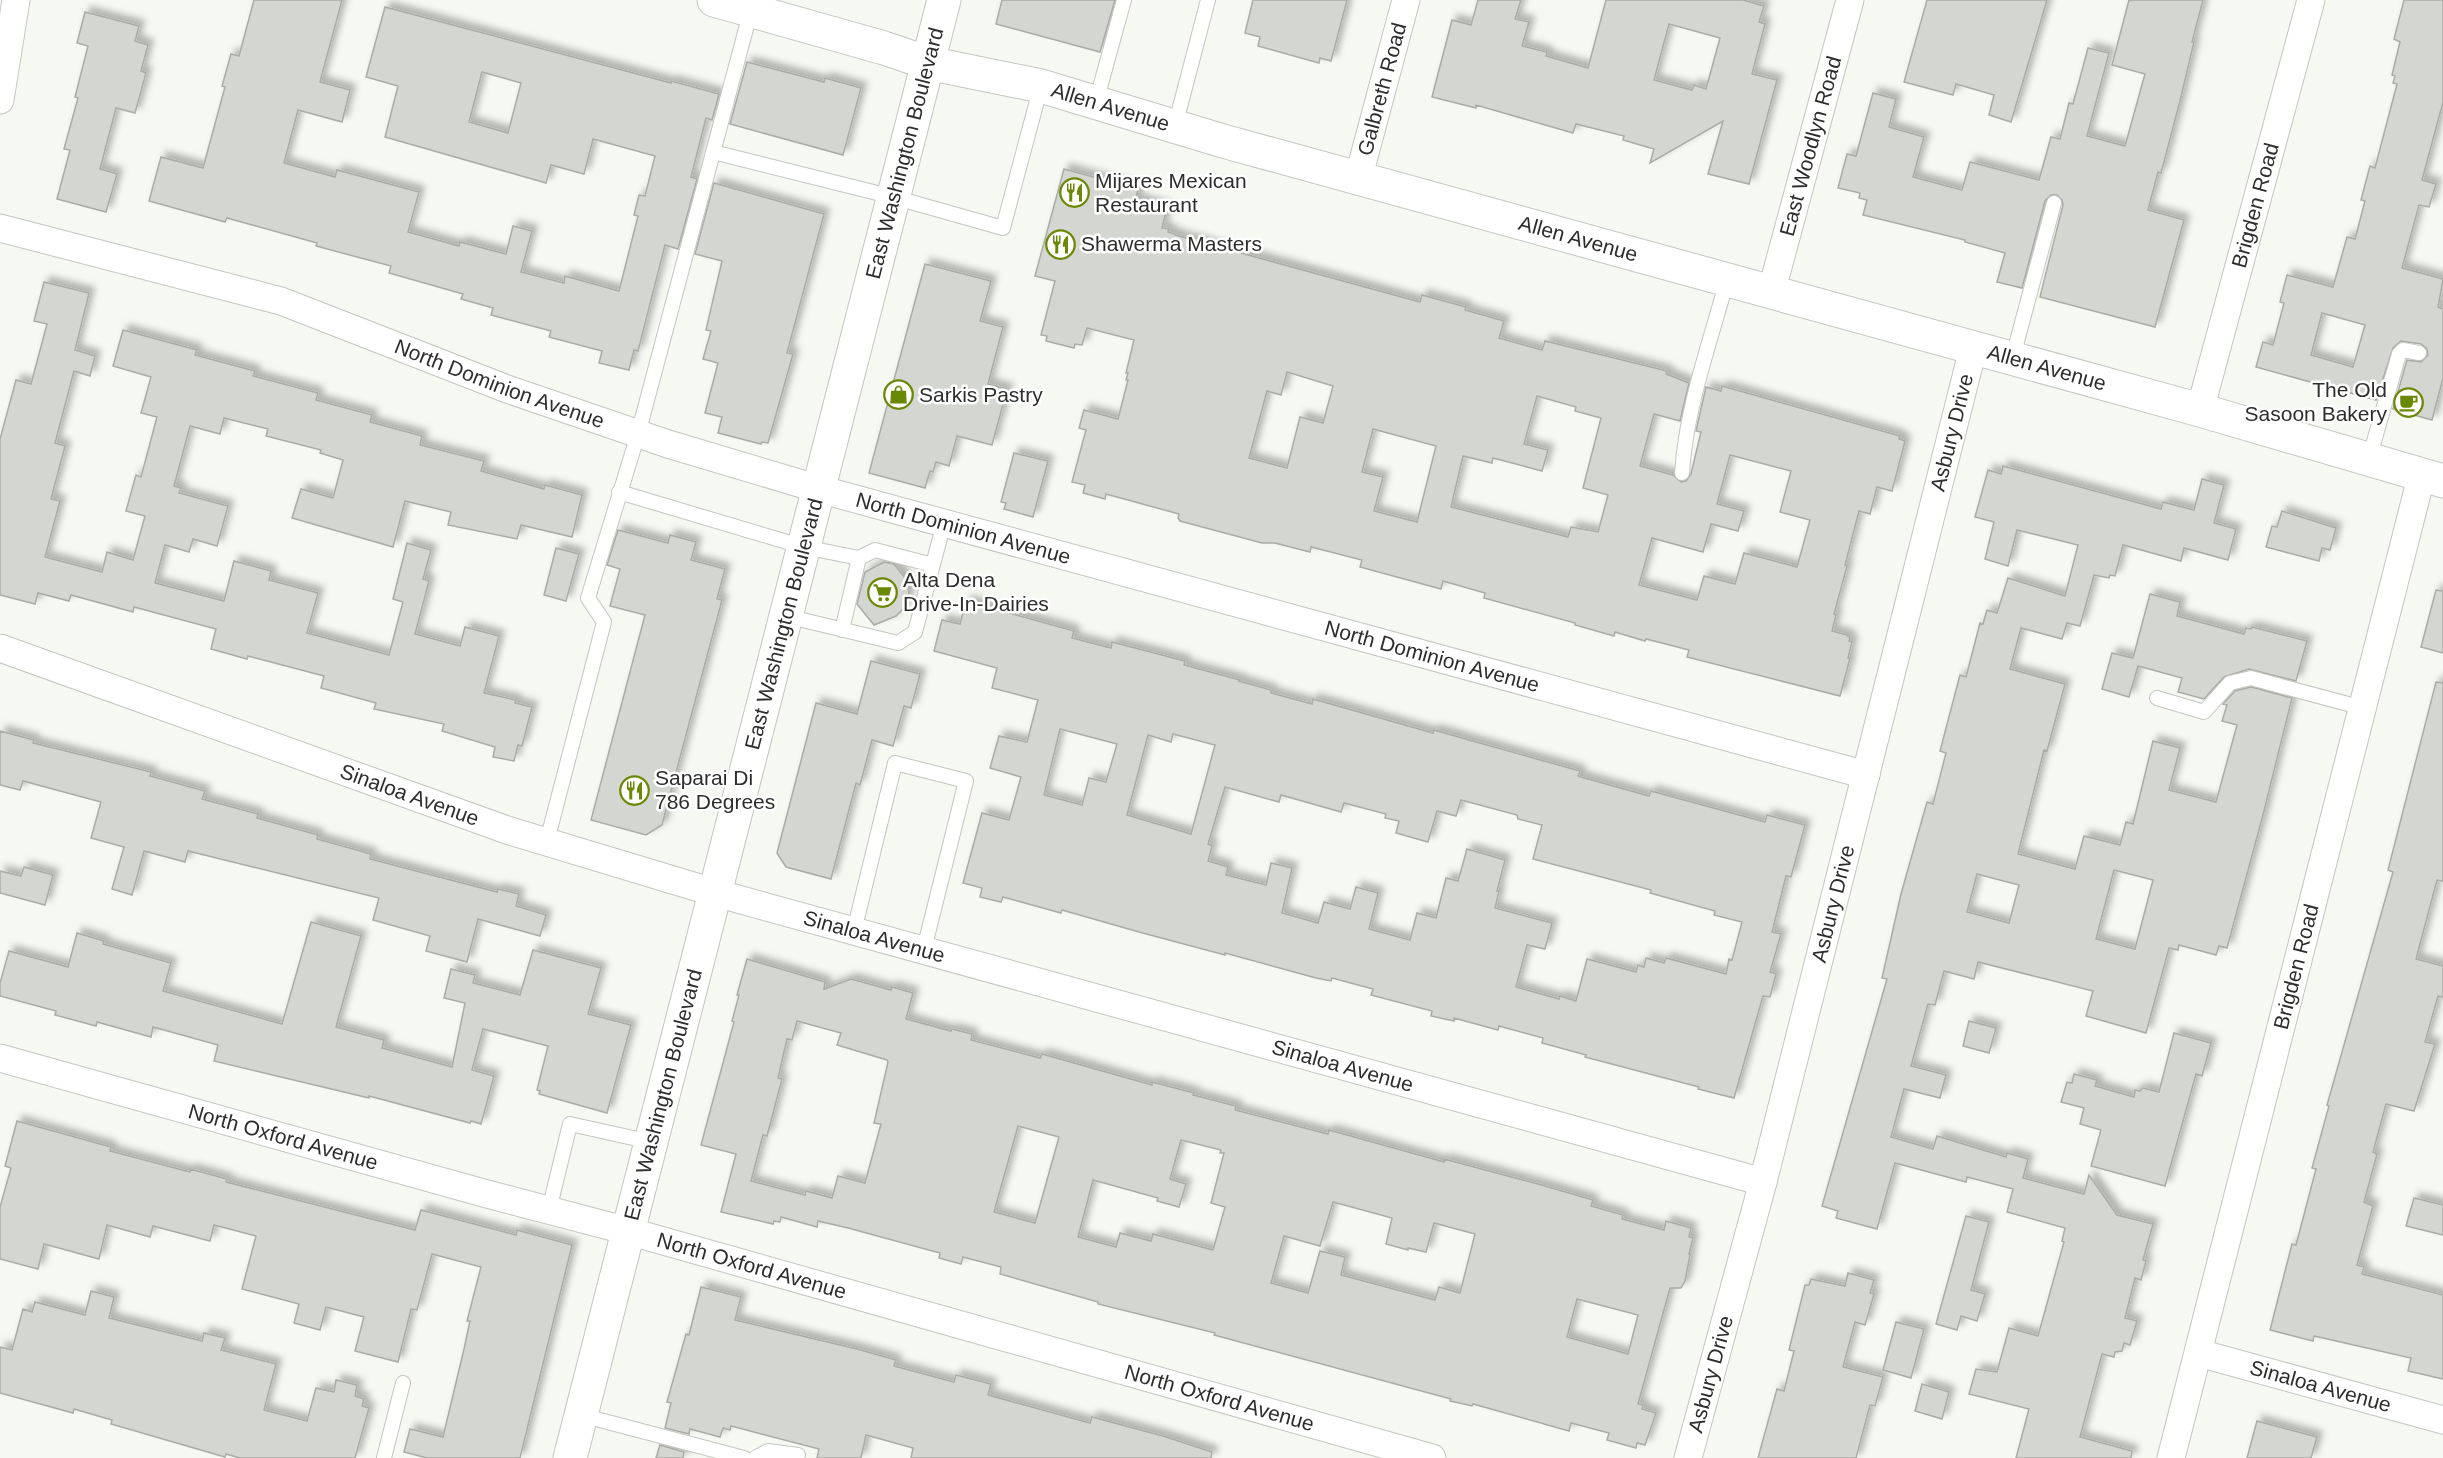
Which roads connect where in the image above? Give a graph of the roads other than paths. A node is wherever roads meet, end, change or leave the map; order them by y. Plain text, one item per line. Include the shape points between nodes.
1 (16, 0) edge
2 (714, 0) edge
3 (944, 0) edge
4 (1124, 0) edge
5 (1208, 0) edge
6 (1406, 0) edge
7 (1850, 0) edge
8 (2311, 0) edge
9 (751, 10) junction
10 (928, 63) junction
11 (1041, 86) junction
12 (0, 100) edge
13 (1096, 102) junction
14 (1175, 126) junction
15 (712, 152) junction
16 (1358, 178) junction
17 (893, 197) junction
18 (2054, 203) dead end
19 (0, 228) edge
20 (1727, 280) junction
21 (1771, 293) junction
22 (1973, 349) junction
23 (2419, 353) dead end
24 (2012, 360) junction
25 (2200, 410) junction
26 (638, 434) junction
27 (2368, 459) junction
28 (1682, 474) dead end
29 (2433, 478) edge
30 (819, 489) junction
31 (619, 492) junction
32 (944, 523) junction
33 (804, 547) junction
34 (859, 558) junction
35 (933, 566) junction
36 (786, 616) junction
37 (842, 630) junction
38 (0, 648) edge
39 (2157, 698) dead end
40 (2363, 708) junction
41 (1866, 775) junction
42 (547, 841) junction
43 (716, 893) junction
44 (854, 931) junction
45 (924, 949) junction
46 (0, 1058) edge
47 (651, 1143) junction
48 (1763, 1182) junction
49 (549, 1210) junction
50 (628, 1231) junction
51 (2199, 1353) junction
52 (403, 1383) dead end
53 (581, 1415) junction
54 (2443, 1420) edge
55 (798, 1455) dead end
56 (384, 1458) edge
57 (570, 1458) edge
58 (744, 1458) edge
59 (755, 1458) edge
60 (1432, 1458) edge
61 (1688, 1458) edge
62 (2171, 1458) edge

1 - 12 street
2 - 9 street, Allen Avenue
3 - 10 street, East Washington Boulevard
4 - 13 lane
5 - 14 lane
6 - 16 street, Galbreth Road
7 - 21 street, East Woodlyn Road
8 - 25 street, Brigden Road
9 - 10 street, Allen Avenue
9 - 15 lane
10 - 11 street, Allen Avenue
10 - 17 street, East Washington Boulevard
11 - 13 street, Allen Avenue
11 - 17 lane via 1003,228
13 - 14 street, Allen Avenue
14 - 16 street, Allen Avenue
15 - 17 lane
15 - 26 lane
16 - 20 street, Allen Avenue
17 - 30 street, East Washington Boulevard
18 - 24 lane
19 - 26 street, North Dominion Avenue via 281,301 507,389
20 - 21 street, Allen Avenue
20 - 28 lane via 1694,405
21 - 22 street, Allen Avenue
22 - 24 street, Allen Avenue
22 - 41 street, Asbury Drive
23 - 27 lane via 2403,350 2399,354
24 - 25 street, Allen Avenue
25 - 27 street, Allen Avenue
26 - 30 street, North Dominion Avenue
26 - 31 lane
27 - 29 street, Allen Avenue
29 - 40 street, Brigden Road
30 - 32 street, North Dominion Avenue
30 - 33 street, East Washington Boulevard
31 - 33 lane
31 - 42 lane via 588,598 604,622
32 - 35 lane
32 - 41 street, North Dominion Avenue
33 - 34 lane
33 - 36 street, East Washington Boulevard
34 - 35 lane via 875,550
34 - 37 lane
35 - 37 lane via 915,632 907,638 898,644
36 - 37 lane
36 - 43 street, East Washington Boulevard
38 - 42 street, Sinaloa Avenue
39 - 40 lane via 2204,712 2230,683 2251,678
40 - 51 street, Brigden Road
41 - 48 street, Asbury Drive
42 - 43 street, Sinaloa Avenue
43 - 44 street, Sinaloa Avenue
43 - 47 street, East Washington Boulevard
44 - 45 street, Sinaloa Avenue
44 - 45 lane via 895,763 966,781
45 - 48 street, Sinaloa Avenue
46 - 49 street, North Oxford Avenue
47 - 49 lane via 570,1124
47 - 50 street, East Washington Boulevard
48 - 61 street, Asbury Drive
49 - 50 street, North Oxford Avenue
50 - 53 street, East Washington Boulevard
50 - 60 street, North Oxford Avenue
51 - 54 street, Sinaloa Avenue
51 - 62 street, Brigden Road
52 - 56 lane
53 - 57 street, East Washington Boulevard
53 - 58 lane
55 - 59 lane via 768,1451

